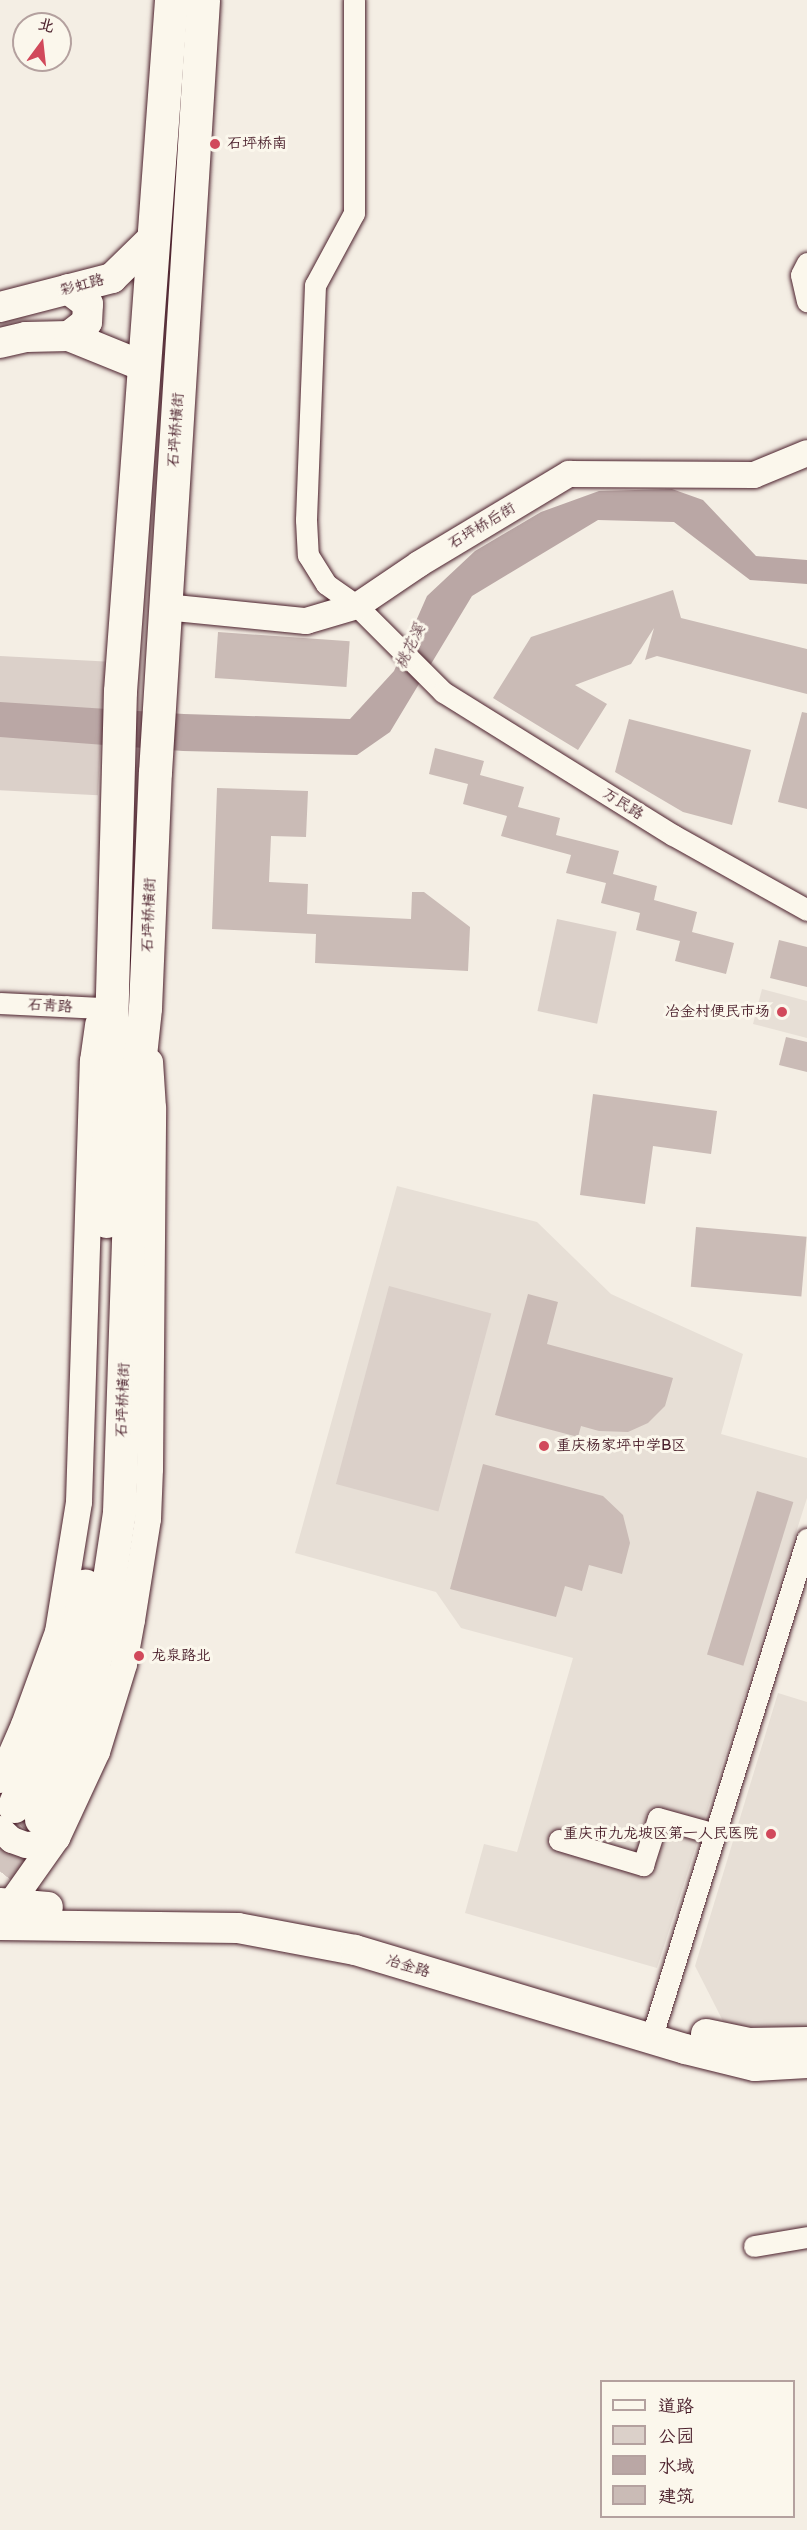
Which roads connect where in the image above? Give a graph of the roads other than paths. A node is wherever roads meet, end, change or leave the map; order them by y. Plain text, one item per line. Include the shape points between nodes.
1 (171, 0) edge
2 (203, 0) edge
3 (354, 0) edge
4 (151, 240) junction
5 (807, 264) edge
6 (68, 289) junction
7 (807, 301) edge
8 (0, 307) edge
9 (69, 336) junction
10 (0, 343) edge
11 (143, 366) junction
12 (807, 453) edge
13 (165, 607) junction
14 (361, 610) junction
15 (807, 910) edge
16 (113, 953) junction
17 (0, 1003) edge
18 (101, 1008) junction
19 (807, 1539) edge
20 (22, 1814) edge
21 (715, 1834) junction
22 (559, 1840) dead end
23 (2, 1913) edge
24 (654, 2030) junction
25 (807, 2043) edge
26 (807, 2063) edge
27 (807, 2237) edge
28 (754, 2246) dead end

1 - 4 main road, 石坪桥横街
2 - 13 main road, 石坪桥横街
3 - 14 street, 万民路 via 354,213 315,285 306,520 308,555 326,584
4 - 6 main road, 彩虹路 via 112,278
4 - 11 main road, 石坪桥横街
5 - 7 street via 801,275
6 - 8 main road, 彩虹路
6 - 9 main road via 88,304 87,322
9 - 10 main road via 26,337
9 - 11 main road
11 - 16 main road, 石坪桥横街 via 120,692
12 - 14 street, 石坪桥后街 via 753,475 569,474 419,564
13 - 14 street, 石坪桥后街 via 306,621
13 - 20 main road, 石坪桥横街 via 146,1008 132,1130 119,1512 100,1638 74,1741
14 - 15 street, 万民路 via 443,692 673,835
16 - 18 street
16 - 20 main road, 石坪桥横街 via 99,1507 78,1630 44,1731
17 - 18 street, 石青路
18 - 20 street via 93,1061 79,1502 58,1632 24,1725
19 - 21 street
20 - 23 street
21 - 22 street via 658,1818 643,1865
21 - 24 street
23 - 24 main road, 冶金路 via 238,1928 355,1950
24 - 25 main road, 冶金路 via 749,2043
24 - 26 main road, 冶金路 via 755,2066
27 - 28 street

